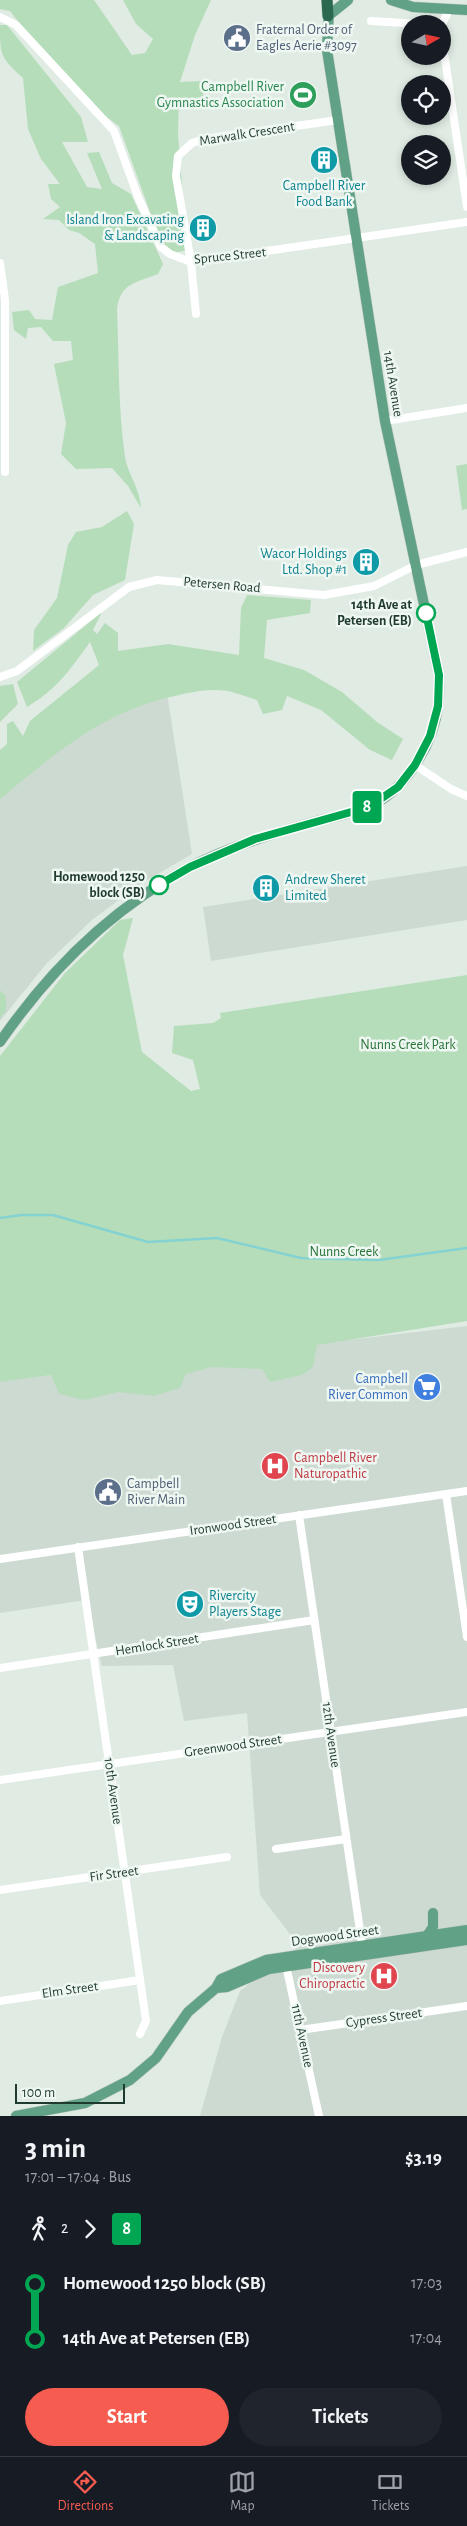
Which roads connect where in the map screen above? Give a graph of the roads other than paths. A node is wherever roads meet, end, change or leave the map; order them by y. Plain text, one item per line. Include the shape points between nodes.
1 (326, 0) edge
2 (331, 0) edge
3 (348, 0) edge
4 (391, 0) edge
5 (449, 10) junction
6 (467, 10) edge
7 (446, 15) edge
8 (328, 16) junction
9 (0, 17) edge
10 (371, 21) dead end
11 (401, 23) edge
12 (446, 65) edge
13 (338, 120) junction
14 (467, 207) edge
15 (467, 222) edge
16 (356, 240) junction
17 (191, 262) junction
18 (0, 263) edge
19 (196, 314) dead end
20 (3, 389) edge
21 (467, 408) edge
22 (385, 421) junction
23 (5, 472) dead end
24 (467, 552) edge
25 (416, 565) junction
26 (0, 677) edge
27 (415, 765) junction
28 (467, 796) edge
29 (0, 1042) edge
30 (467, 1491) edge
31 (446, 1494) junction
32 (299, 1515) junction
33 (78, 1547) junction
34 (0, 1559) edge
35 (314, 1620) junction
36 (467, 1636) edge
37 (92, 1655) junction
38 (0, 1668) edge
39 (467, 1712) edge
40 (330, 1732) junction
41 (110, 1764) junction
42 (0, 1780) edge
43 (346, 1839) junction
44 (276, 1849) dead end
45 (227, 1857) dead end
46 (125, 1872) junction
47 (0, 1890) edge
48 (467, 1930) edge
49 (449, 1933) junction
50 (426, 1937) junction
51 (467, 1940) edge
52 (363, 1951) junction
53 (286, 1962) junction
54 (140, 1980) junction
55 (0, 2001) edge
56 (467, 2006) edge
57 (300, 2030) junction
58 (140, 2034) dead end
59 (16, 2116) edge
60 (319, 2116) edge

1 - 8 highway
2 - 8 main road, 14th Avenue
3 - 8 main road
4 - 5 main road via 413,7
5 - 6 main road
5 - 7 street
8 - 13 main road, 14th Avenue via 327,50
9 - 17 street, Spruce Street via 16,25 114,131 138,197 161,247
10 - 11 street
12 - 14 street
13 - 16 main road, 14th Avenue
13 - 17 street, Marwalk Crescent via 192,142 178,156 176,176
15 - 16 street, Spruce Street
16 - 17 street, Spruce Street
16 - 22 main road, 14th Avenue
17 - 19 street, Marwalk Crescent
18 - 20 street via 6,300
20 - 23 street
21 - 22 street
22 - 25 main road, 14th Avenue
24 - 25 street, Petersen Road
25 - 26 street, Petersen Road via 374,586 324,595 157,580 129,587 18,671
25 - 27 main road, 14th Avenue via 439,675 434,724
27 - 28 street
27 - 29 main road, 14th Avenue via 398,787 369,807 255,839 190,867 148,892 89,938 62,964
30 - 31 street, Ironwood Street
31 - 32 street, Ironwood Street
31 - 36 street
32 - 33 street, Ironwood Street
32 - 35 street, 12th Avenue
33 - 34 street, Ironwood Street
33 - 37 street, 10th Avenue
35 - 37 street, Hemlock Street
35 - 40 street, 12th Avenue
37 - 38 street, Hemlock Street
37 - 41 street, 10th Avenue
39 - 40 street, Greenwood Street
40 - 41 street, Greenwood Street
40 - 43 street, 12th Avenue
41 - 42 street, Greenwood Street
41 - 46 street, 10th Avenue
43 - 44 street
43 - 52 street, 12th Avenue
45 - 46 street, Fir Street
46 - 47 street, Fir Street
46 - 54 street, 10th Avenue
48 - 49 main road, Dogwood Street
49 - 50 main road, Dogwood Street
49 - 50 main road via 436,1912 433,1927
50 - 52 main road, Dogwood Street
51 - 52 main road, Dogwood Street
52 - 53 main road, Dogwood Street
53 - 57 street, 11th Avenue
53 - 59 main road, Dogwood Street via 227,1987 216,1988 188,2012 156,2058 130,2080 85,2103
54 - 55 street, Elm Street
54 - 58 street, 10th Avenue via 146,2021
56 - 57 street, Cypress Street
57 - 60 street, 11th Avenue

